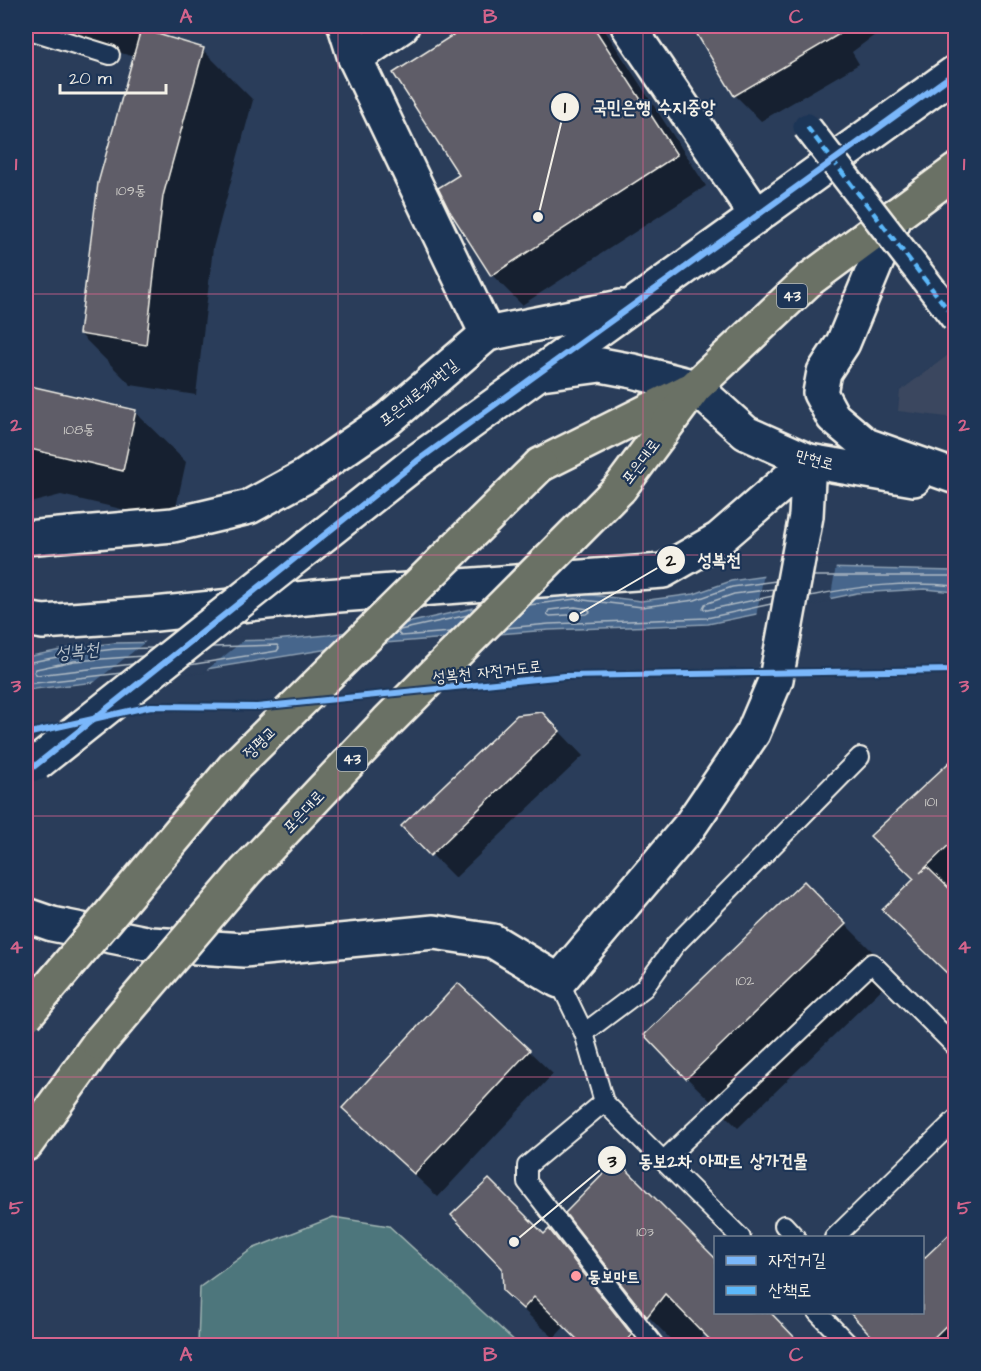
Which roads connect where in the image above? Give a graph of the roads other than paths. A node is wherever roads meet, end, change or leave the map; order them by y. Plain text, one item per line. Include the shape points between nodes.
1 (345, 26) edge
2 (402, 26) edge
3 (628, 26) edge
4 (26, 28) edge
5 (110, 55) dead end
6 (356, 58) junction
7 (956, 72) edge
8 (807, 127) dead end
9 (956, 171) edge
10 (896, 215) junction
11 (757, 216) junction
12 (634, 304) junction
13 (956, 320) edge
14 (488, 334) junction
15 (536, 374) junction
16 (695, 387) junction
17 (809, 461) junction
18 (540, 465) joint
19 (956, 477) edge
20 (956, 486) edge
21 (26, 538) edge
22 (26, 619) edge
23 (860, 758) dead end
24 (31, 768) edge
25 (26, 915) edge
26 (559, 981) junction
27 (26, 1015) edge
28 (584, 1033) junction
29 (956, 1047) edge
30 (604, 1102) junction
31 (956, 1119) edge
32 (26, 1144) edge
33 (664, 1160) junction
34 (739, 1236) edge
35 (836, 1236) edge
36 (819, 1314) edge
37 (655, 1346) edge
38 (850, 1346) edge

1 - 6 street
2 - 6 street
3 - 11 street
4 - 5 lane
6 - 14 street
7 - 11 street
8 - 13 street, bridge
9 - 10 main road, 포은대로 / 43
10 - 16 main road, 포은대로 / 43 via 810,279
10 - 19 street via 843,343 824,372 820,393 832,417 866,445
11 - 12 street
12 - 14 street
12 - 15 street
14 - 21 street, 포은대로313번길 via 388,418 304,477 249,507 173,525
15 - 16 street via 601,365
15 - 24 street, bridge via 417,461
16 - 17 street, 만현로 via 746,433
16 - 18 main road, 포은대로 / 43
16 - 32 main road, 포은대로 / 43, bridge via 620,489 395,714 246,871 99,1042
17 - 20 street, 만현로
17 - 22 street via 719,539 663,571 43,622
17 - 26 street via 806,516 776,679 753,733 689,827
18 - 27 main road, 정평교 / 43, bridge via 235,766
23 - 28 lane via 675,945 644,988
25 - 26 street via 150,944 244,950 435,932 493,941
26 - 28 lane
28 - 30 lane
29 - 33 lane via 872,963
30 - 33 lane
30 - 37 lane via 527,1166 527,1182
31 - 35 lane
33 - 34 lane
36 - 38 lane

